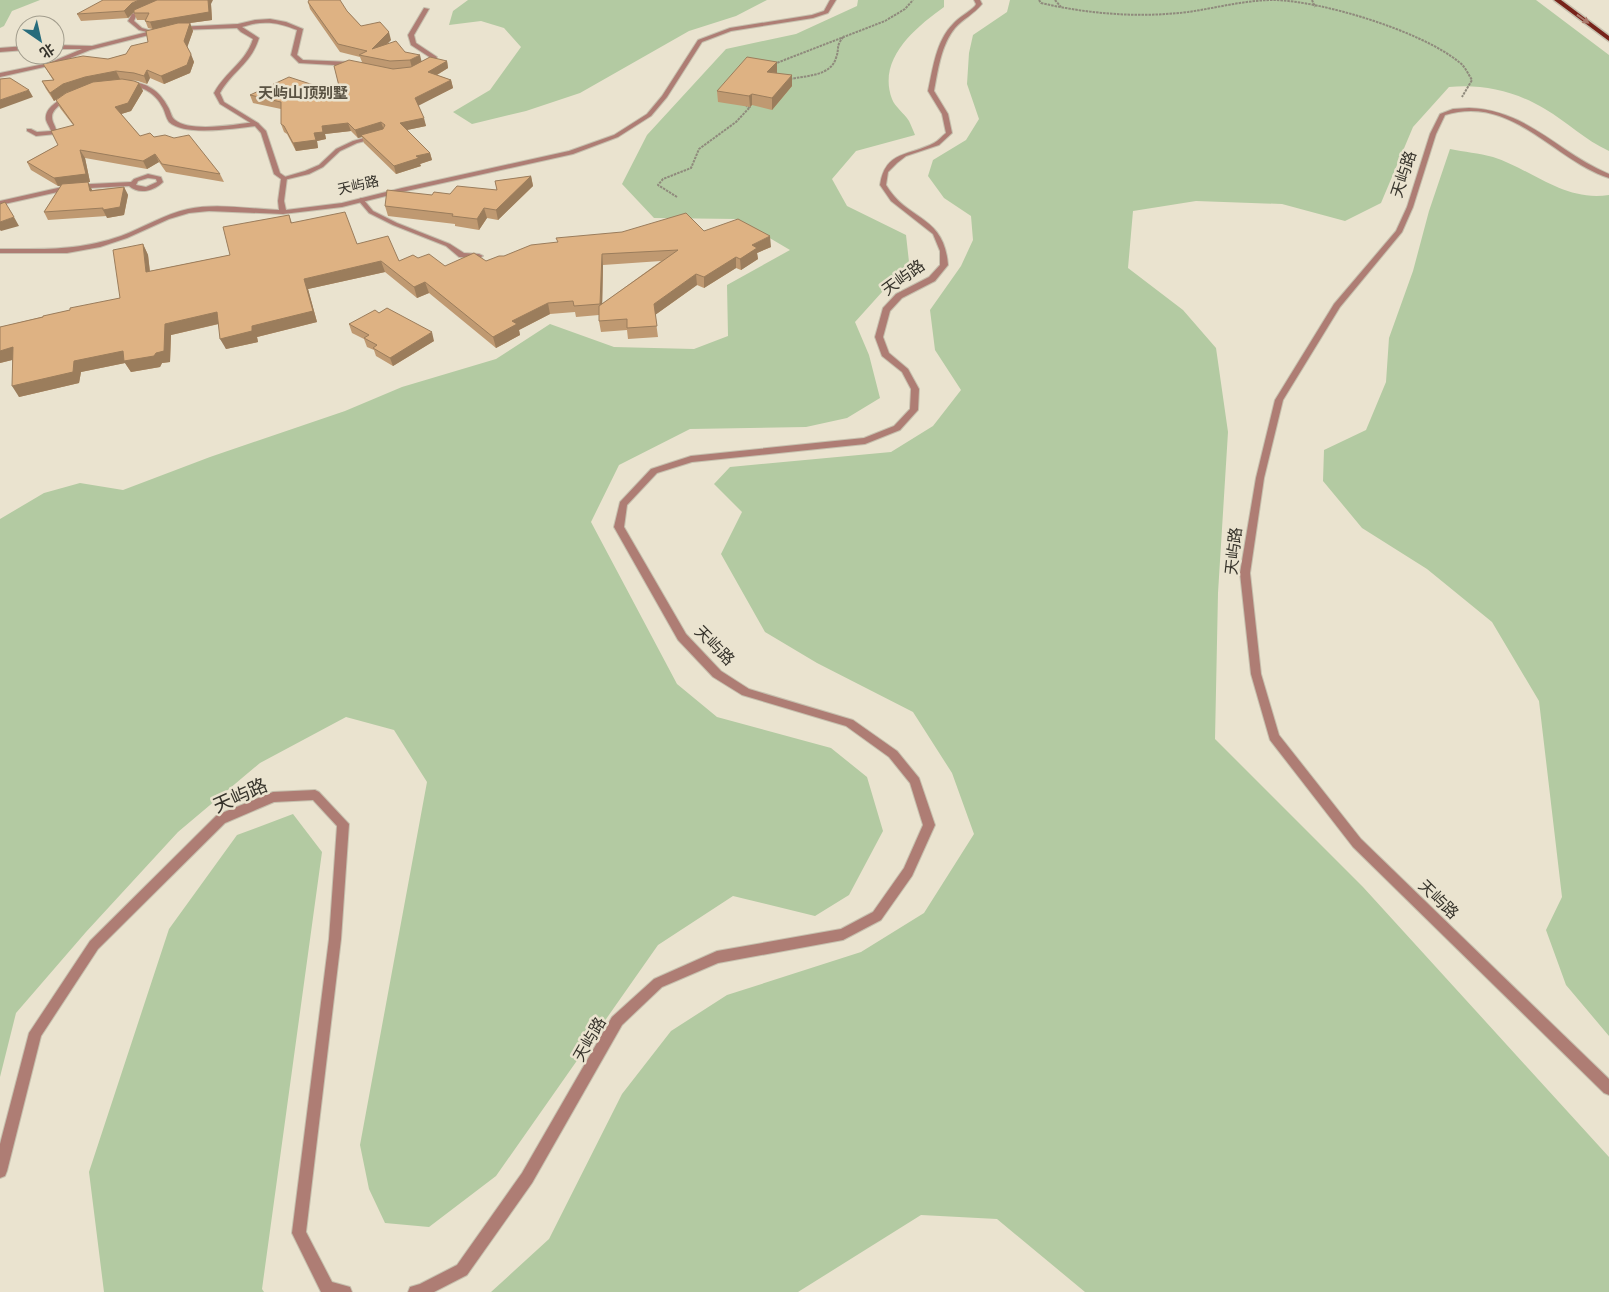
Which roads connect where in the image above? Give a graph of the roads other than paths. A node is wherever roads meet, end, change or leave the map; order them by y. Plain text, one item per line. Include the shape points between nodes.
1 (833, 0) edge
2 (977, 0) edge
3 (1556, 0) edge
4 (1568, 0) edge
5 (152, 7) edge
6 (426, 10) dead end
7 (238, 26) junction
8 (172, 29) edge
9 (1609, 29) edge
10 (164, 30) edge
11 (152, 33) junction
12 (1609, 39) edge
13 (65, 47) edge
14 (92, 48) junction
15 (15, 49) edge
16 (0, 50) edge
17 (362, 67) edge
18 (417, 70) edge
19 (0, 75) edge
20 (117, 83) edge
21 (77, 93) edge
22 (256, 124) junction
23 (29, 130) dead end
24 (383, 134) edge
25 (1609, 176) edge
26 (284, 178) junction
27 (131, 184) dead end
28 (361, 200) junction
29 (0, 203) edge
30 (283, 212) junction
31 (0, 251) edge
32 (479, 256) edge
33 (1609, 1088) edge
34 (0, 1172) edge
35 (345, 1292) edge
36 (415, 1292) edge

1 - 28 street, 天屿路 via 826,12 730,30 700,41 664,97 649,114 616,136 571,153
2 - 36 street, 天屿路 via 977,8 953,27 940,49 933,82 932,91 945,114 949,133 937,144 904,155 894,162 885,172 883,185 894,201 938,235 944,249 944,265 932,279 899,296 886,310 879,337 885,354 905,371 915,389 914,410 898,428 866,441 691,459 654,471 623,504 619,527 682,637 717,674 746,692 849,722 893,754 915,781 929,825 908,872 877,916 843,934 717,957 658,983 617,1021 527,1178 462,1270
3 -> 12 main road
4 - 9 main road
5 - 11 street via 134,15 131,21 134,26
6 - 18 street via 411,35 413,44 434,57 432,62
7 - 8 street
7 - 17 street via 252,21 278,20 300,29 294,55 301,62
7 - 22 street via 256,38 254,51 221,83 217,92 222,103
10 - 11 street
11 - 14 street
13 - 14 street
14 - 19 street via 51,64
15 - 16 street
20 - 22 street via 140,84 153,90 172,121 183,127
21 - 23 street via 58,103 50,112 54,133 36,134
22 - 26 street via 264,132 277,174
24 - 26 street via 355,142 338,150 320,166
25 - 33 street, 天屿路 via 1588,168 1548,138 1501,113 1455,110 1443,114 1399,232 1337,306 1279,400 1260,478 1245,573 1256,674 1274,737 1358,843
26 - 30 street
27 - 29 street via 71,188
28 - 30 street, 天屿路
28 - 32 street via 371,212 395,224 462,255
30 - 31 street, 天屿路 via 188,211 100,245 67,251
34 - 35 street, 天屿路 via 35,1033 94,945 221,819 273,797 315,794 343,824 335,939 299,1233 327,1288

